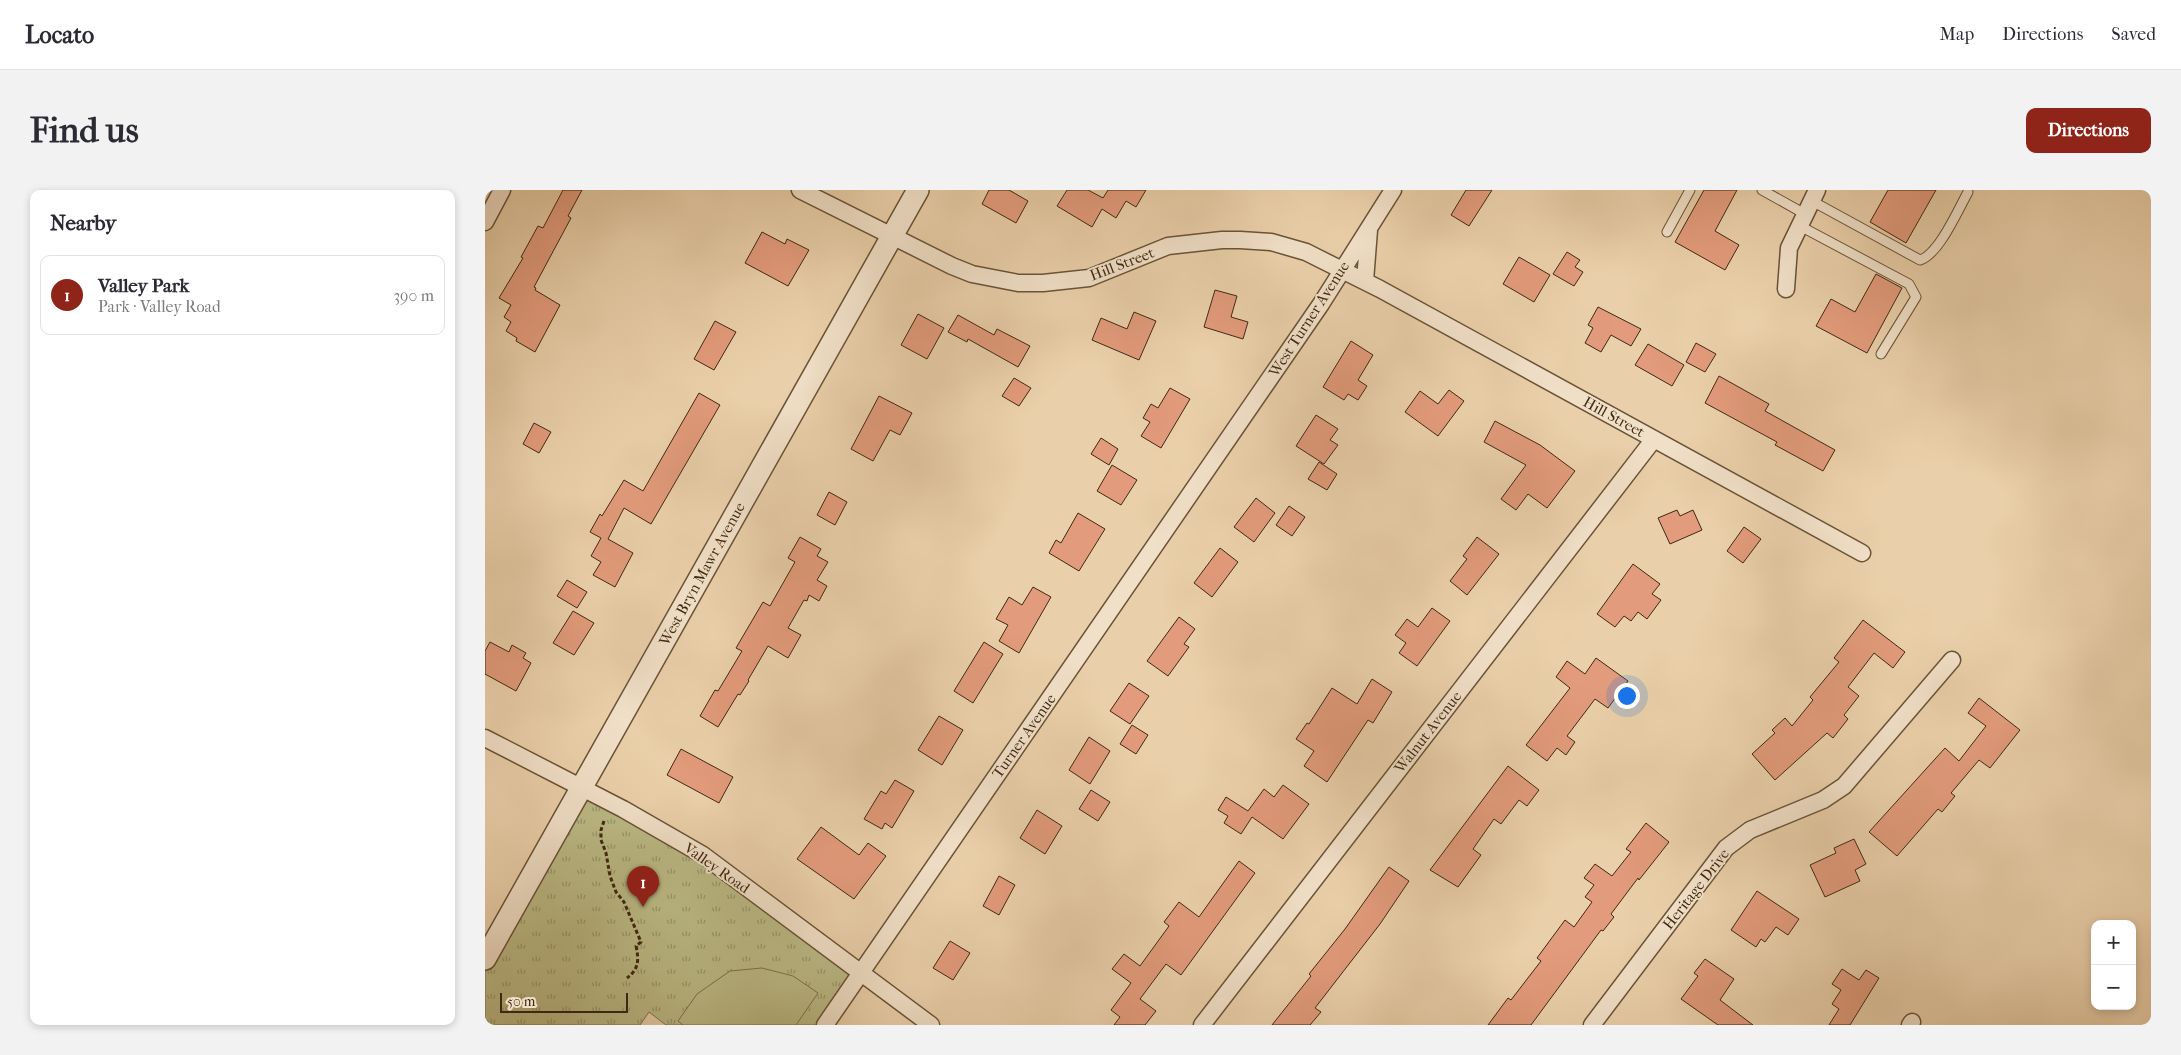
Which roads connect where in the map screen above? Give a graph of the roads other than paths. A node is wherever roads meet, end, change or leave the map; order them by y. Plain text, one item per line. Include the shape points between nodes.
1 (502, 190) edge
2 (800, 190) edge
3 (918, 190) edge
4 (1393, 190) edge
5 (1690, 190) edge
6 (1763, 190) edge
7 (1969, 192) dead end
8 (1808, 208) edge
9 (485, 222) edge
10 (1369, 228) junction
11 (1667, 232) dead end
12 (892, 236) junction
13 (1342, 270) junction
14 (1365, 282) junction
15 (1786, 289) dead end
16 (1881, 354) dead end
17 (1654, 439) junction
18 (1223, 447) joint
19 (1862, 553) dead end
20 (1952, 660) dead end
21 (485, 738) edge
22 (582, 787) junction
23 (485, 959) edge
24 (861, 973) junction
25 (1595, 1024) edge
26 (825, 1025) edge
27 (931, 1025) edge
28 (1202, 1025) edge

1 - 9 street
2 - 12 street, Hill Street
3 - 12 street, West Bryn Mawr Avenue
4 - 10 street, West Turner Avenue
5 - 11 lane
6 - 8 lane
7 - 8 lane via 1935,250 1920,260
8 - 15 street via 1789,248
8 - 16 lane via 1909,284 1916,296
10 - 13 street, West Turner Avenue
10 - 14 street
12 - 13 street, Hill Street via 972,274 1018,283 1089,278 1169,246 1222,240 1271,242 1292,247
12 - 22 street, West Bryn Mawr Avenue
13 - 14 street, Hill Street
13 - 18 street, West Turner Avenue
14 - 17 street, Hill Street
17 - 19 street, Hill Street
17 - 28 street, Walnut Avenue
18 - 24 street, Turner Avenue
20 - 25 street, Heritage Drive via 1844,786 1823,800 1750,830 1726,848
21 - 22 street, Valley Road
22 - 23 street, West Bryn Mawr Avenue
22 - 24 street, Valley Road via 703,855
24 - 26 street, Turner Avenue
24 - 27 street, Valley Road

